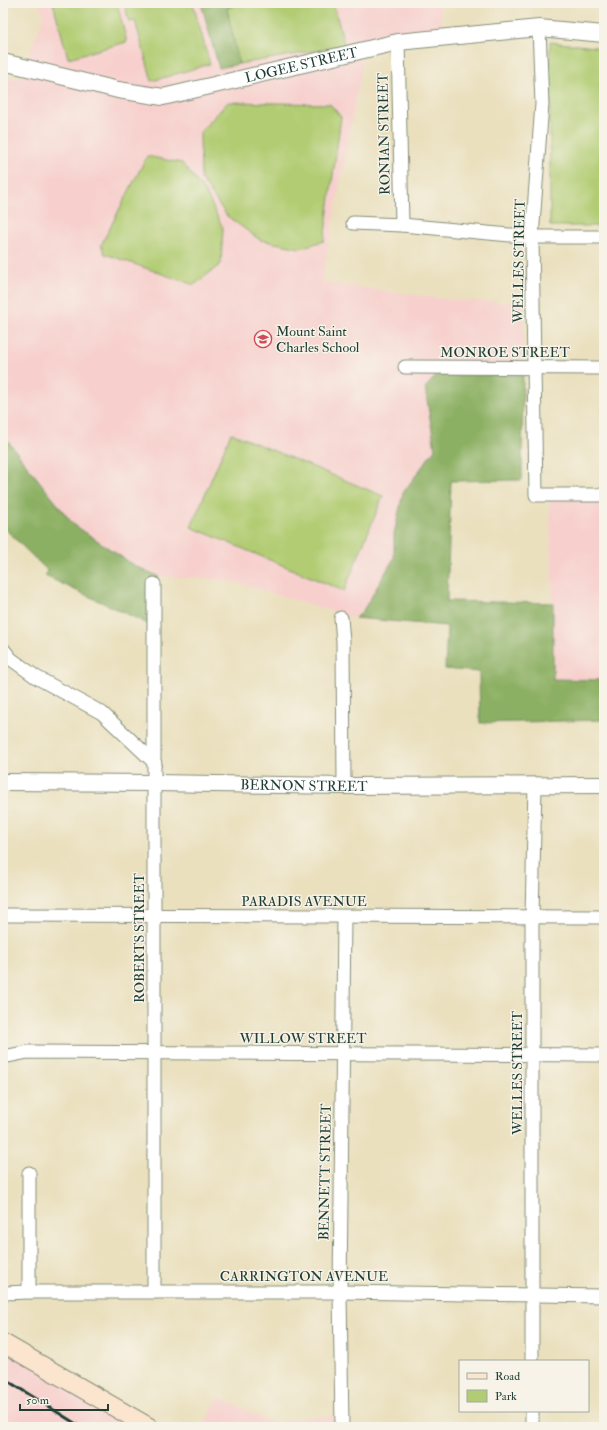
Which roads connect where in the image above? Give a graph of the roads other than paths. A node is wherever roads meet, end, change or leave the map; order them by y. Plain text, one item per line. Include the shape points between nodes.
1 (539, 28) junction
2 (604, 34) edge
3 (398, 42) junction
4 (3, 62) edge
5 (353, 223) dead end
6 (402, 225) junction
7 (532, 237) junction
8 (604, 237) edge
9 (405, 367) dead end
10 (534, 368) junction
11 (604, 368) edge
12 (604, 495) edge
13 (154, 584) dead end
14 (341, 618) dead end
15 (3, 649) edge
16 (155, 763) junction
17 (3, 782) edge
18 (155, 783) junction
19 (535, 785) junction
20 (604, 785) edge
21 (344, 786) junction
22 (3, 915) edge
23 (154, 916) junction
24 (532, 916) junction
25 (344, 917) junction
26 (604, 917) edge
27 (155, 1053) junction
28 (342, 1054) junction
29 (533, 1055) junction
30 (604, 1055) edge
31 (3, 1057) edge
32 (29, 1173) dead end
33 (29, 1292) junction
34 (154, 1292) junction
35 (340, 1292) junction
36 (3, 1293) edge
37 (532, 1296) junction
38 (604, 1296) edge
39 (3, 1343) edge
40 (532, 1360) edge
41 (532, 1412) edge
42 (149, 1427) edge
43 (342, 1427) edge
44 (532, 1427) edge

1 - 2 street, LOGEE STREET
1 - 3 street, LOGEE STREET
1 - 7 street, WELLES STREET via 542,104
3 - 4 street, LOGEE STREET via 163,97 118,90
3 - 6 street, RONIAN STREET
5 - 6 street
6 - 7 street
7 - 8 street
7 - 10 street, WELLES STREET
9 - 10 street, MONROE STREET
10 - 11 street, MONROE STREET
10 - 12 street, WELLES STREET via 536,495
13 - 16 street, ROBERTS STREET
14 - 21 street
15 - 16 street via 11,659 36,677 102,713
16 - 18 street, ROBERTS STREET
17 - 18 street, BERNON STREET
18 - 21 street, BERNON STREET
18 - 23 street, ROBERTS STREET
19 - 20 street, BERNON STREET
19 - 21 street, BERNON STREET
19 - 24 street, WELLES STREET
22 - 23 street, PARADIS AVENUE
23 - 25 street, PARADIS AVENUE
23 - 27 street, ROBERTS STREET
24 - 25 street, PARADIS AVENUE
24 - 26 street, PARADIS AVENUE
24 - 29 street, WELLES STREET
25 - 28 street, BENNETT STREET
27 - 28 street, WILLOW STREET
27 - 31 street, WILLOW STREET via 28,1052
27 - 34 street, ROBERTS STREET
28 - 29 street, WILLOW STREET
28 - 35 street, BENNETT STREET
29 - 30 street, WILLOW STREET
29 - 37 street, WELLES STREET
32 - 33 street
33 - 34 street, CARRINGTON AVENUE
33 - 36 street, CARRINGTON AVENUE
34 - 35 street, CARRINGTON AVENUE
35 - 37 street, CARRINGTON AVENUE
35 - 43 street, BENNETT STREET
37 - 38 street, CARRINGTON AVENUE
37 - 40 street, WELLES STREET
39 - 42 main road
41 - 44 street

